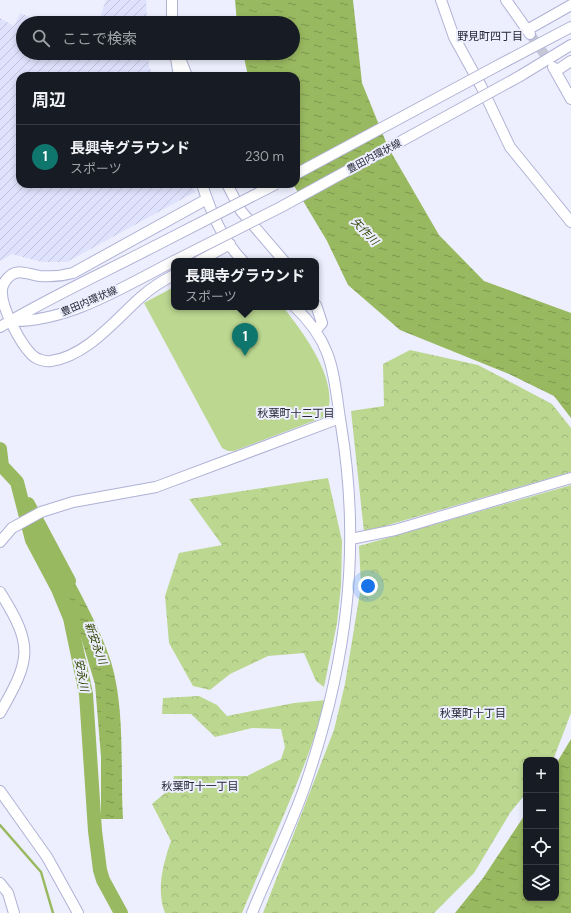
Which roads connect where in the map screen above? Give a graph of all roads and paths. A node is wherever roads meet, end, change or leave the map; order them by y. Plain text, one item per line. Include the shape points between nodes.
1 (172, 0) edge
2 (441, 0) edge
3 (506, 0) edge
4 (571, 5) edge
5 (172, 16) edge
6 (571, 27) edge
7 (571, 45) edge
8 (178, 60) edge
9 (180, 60) edge
10 (571, 62) edge
11 (179, 72) edge
12 (185, 72) edge
13 (571, 99) edge
14 (300, 172) edge
15 (203, 188) edge
16 (229, 188) edge
17 (268, 188) edge
18 (207, 199) junction
19 (571, 222) edge
20 (230, 244) junction
21 (180, 258) edge
22 (204, 258) edge
23 (241, 258) edge
24 (281, 258) edge
25 (171, 262) edge
26 (171, 276) edge
27 (298, 310) edge
28 (318, 310) edge
29 (10, 321) junction
30 (0, 327) edge
31 (316, 330) junction
32 (340, 418) junction
33 (571, 478) edge
34 (351, 539) junction
35 (0, 542) edge
36 (0, 592) edge
37 (0, 713) edge
38 (0, 791) edge
39 (0, 883) edge
40 (14, 913) edge
41 (78, 913) edge
42 (252, 913) edge

1 - 5 street
2 - 19 street via 454,37 482,86 510,147
3 - 4 street via 528,32
6 - 14 street, 豊田内環状線, bridge
7 - 21 street, 豊田内環状線, bridge via 462,109 281,207
8 - 11 street
9 - 12 street
10 - 13 street via 554,69
15 - 18 street
16 - 24 street via 241,211
17 - 29 street, 豊田内環状線, bridge
18 - 20 street
18 - 29 street via 73,273 63,276 14,273 5,280 1,292
20 - 22 street
20 - 23 street
25 - 29 street, 豊田内環状線 via 88,304 30,322
26 - 29 street via 142,296 82,348 50,361 32,356
27 - 31 street
28 - 31 street via 322,323
29 - 30 street
31 - 32 street via 329,355 336,380
32 - 34 street
32 - 35 street via 156,487 73,502 41,512 19,523
33 - 34 street via 395,530
34 - 42 street via 346,618 336,681 325,725 305,788
36 - 37 street via 20,626 25,647 20,673
38 - 41 street via 46,857
39 - 40 street via 8,893

